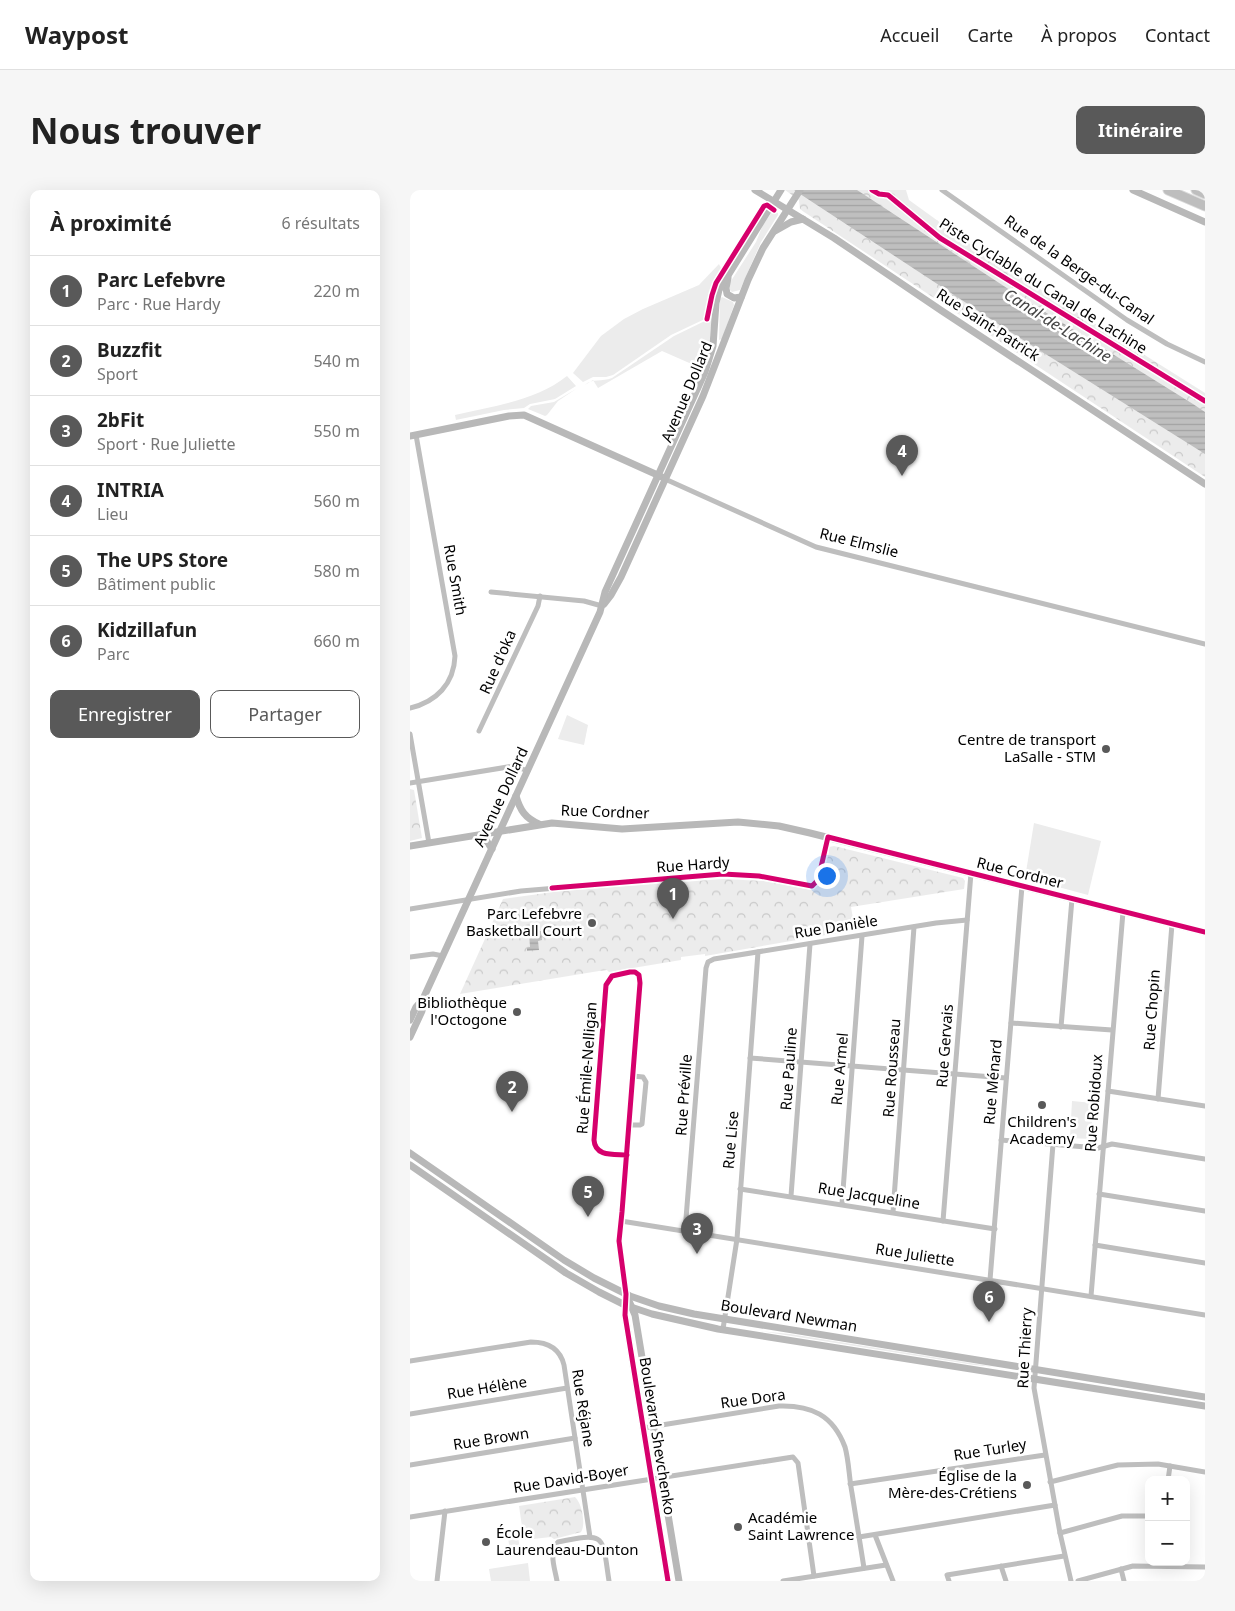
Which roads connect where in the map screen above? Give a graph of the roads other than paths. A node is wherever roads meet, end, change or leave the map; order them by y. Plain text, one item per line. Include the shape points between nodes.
1 (800, 190) edge
2 (942, 190) edge
3 (1133, 190) edge
4 (1168, 190) edge
5 (1175, 190) edge
6 (1196, 190) edge
7 (757, 191) edge
8 (780, 191) edge
9 (1205, 194) edge
10 (794, 199) junction
11 (774, 202) junction
12 (1204, 206) edge
13 (787, 210) junction
14 (803, 219) junction
15 (1205, 222) edge
16 (772, 232) junction
17 (730, 273) junction
18 (741, 296) junction
19 (1205, 362) edge
20 (413, 436) edge
21 (662, 477) junction
22 (1205, 484) edge
23 (491, 592) dead end
24 (540, 596) junction
25 (602, 606) junction
26 (1205, 644) edge
27 (410, 708) edge
28 (479, 731) dead end
29 (410, 734) edge
30 (528, 771) junction
31 (419, 782) junction
32 (410, 784) edge
33 (516, 796) junction
34 (540, 824) junction
35 (500, 831) junction
36 (474, 836) junction
37 (828, 837) junction
38 (429, 843) junction
39 (410, 846) edge
40 (492, 849) junction
41 (972, 874) junction
42 (1022, 886) junction
43 (469, 899) junction
44 (1072, 899) junction
45 (410, 909) edge
46 (1123, 912) junction
47 (967, 920) junction
48 (1172, 924) junction
49 (914, 926) junction
50 (1205, 932) edge
51 (862, 936) junction
52 (810, 944) junction
53 (758, 952) junction
54 (443, 956) junction
55 (410, 958) edge
56 (709, 961) joint
57 (629, 972) joint
58 (423, 999) junction
59 (410, 1020) edge
60 (1010, 1023) junction
61 (1061, 1027) junction
62 (1112, 1030) junction
63 (410, 1037) edge
64 (750, 1058) junction
65 (802, 1062) junction
66 (853, 1067) junction
67 (904, 1071) junction
68 (955, 1074) junction
69 (633, 1076) junction
70 (1006, 1078) junction
71 (1108, 1091) junction
72 (1158, 1099) junction
73 (1205, 1106) edge
74 (629, 1125) junction
75 (1001, 1140) junction
76 (1053, 1144) junction
77 (1104, 1146) junction
78 (410, 1153) edge
79 (627, 1154) junction
80 (1205, 1159) edge
81 (410, 1165) edge
82 (410, 1171) edge
83 (421, 1173) junction
84 (740, 1189) junction
85 (1099, 1194) junction
86 (791, 1196) junction
87 (842, 1204) junction
88 (1205, 1211) edge
89 (893, 1212) junction
90 (943, 1220) junction
91 (621, 1221) junction
92 (995, 1229) junction
93 (685, 1231) junction
94 (737, 1239) junction
95 (1095, 1245) junction
96 (1205, 1263) edge
97 (990, 1280) junction
98 (1041, 1288) junction
99 (626, 1294) junction
100 (1092, 1296) junction
101 (629, 1307) junction
102 (648, 1313) junction
103 (1205, 1315) edge
104 (725, 1319) junction
105 (636, 1324) junction
106 (723, 1330) junction
107 (410, 1360) edge
108 (1035, 1369) junction
109 (1034, 1379) junction
110 (567, 1388) junction
111 (1205, 1397) edge
112 (1205, 1406) edge
113 (410, 1414) edge
114 (653, 1426) junction
115 (643, 1428) junction
116 (575, 1438) junction
117 (1045, 1455) junction
118 (410, 1465) edge
119 (1170, 1466) junction
120 (1205, 1472) edge
121 (1169, 1476) edge
122 (661, 1477) junction
123 (651, 1478) junction
124 (1050, 1482) junction
125 (850, 1484) junction
126 (583, 1490) junction
127 (1054, 1505) junction
128 (445, 1511) junction
129 (1145, 1516) edge
130 (410, 1517) edge
131 (1060, 1533) junction
132 (875, 1535) junction
133 (590, 1537) junction
134 (859, 1537) junction
135 (1064, 1556) junction
136 (886, 1565) junction
137 (1001, 1566) junction
138 (1205, 1567) edge
139 (864, 1568) junction
140 (1121, 1569) junction
141 (814, 1576) junction
142 (437, 1581) edge
143 (557, 1581) edge
144 (609, 1581) edge
145 (668, 1581) edge
146 (679, 1581) edge
147 (783, 1581) edge
148 (893, 1581) edge
149 (949, 1581) edge
150 (1006, 1581) edge
151 (1071, 1581) edge
152 (1078, 1581) edge
153 (1124, 1581) edge

1 - 10 main road, Avenue Dollard
2 - 19 street, Rue de la Berge-du-Canal via 1116,313 1163,342
3 - 15 main road
4 - 12 highway
5 - 12 highway
6 - 9 highway
7 - 8 main road
7 - 11 main road, Rue Saint-Patrick
8 - 11 main road, Avenue Dollard
10 - 13 main road, Avenue Dollard
10 - 14 main road
11 - 13 main road, Rue Saint-Patrick
11 - 17 main road, Avenue Dollard
13 - 14 main road, Rue Saint-Patrick
13 - 16 main road, Avenue Dollard
14 - 16 main road
14 - 22 main road, Rue Saint-Patrick
16 - 18 main road, Avenue Dollard
17 - 18 main road via 726,292 732,297
17 - 21 main road, Avenue Dollard via 716,298 713,346 707,366
18 - 21 main road, Avenue Dollard via 708,383
20 - 21 main road, Rue Elmslie via 524,415
20 - 27 street, Rue Smith via 455,656 451,677 441,692 424,704
21 - 25 main road, Avenue Dollard via 621,577
21 - 26 street, Rue Elmslie via 816,547
23 - 24 street
24 - 25 street
24 - 28 street, Rue d'oka
25 - 30 main road, Avenue Dollard
29 - 31 street
30 - 31 street via 514,766
30 - 33 main road, Avenue Dollard
31 - 32 street
31 - 38 street
33 - 34 main road via 523,813
33 - 35 main road, Avenue Dollard
34 - 35 main road, Rue Cordner
34 - 37 main road, Rue Cordner via 622,829 738,822 786,827
35 - 36 main road, Rue Cordner
35 - 40 main road, Avenue Dollard
36 - 38 main road, Rue Cordner
36 - 40 main road via 486,840
37 - 41 main road, Rue Cordner
37 - 43 street, Rue Hardy via 818,880 812,886 759,876 724,874 529,890
38 - 39 main road, Rue Cordner
40 - 43 main road, Avenue Dollard
41 - 42 main road, Rue Cordner
41 - 47 street, Rue Gervais
42 - 44 main road, Rue Cordner
42 - 60 street, Rue Ménard
43 - 45 street
43 - 54 main road, Avenue Dollard
44 - 46 main road, Rue Cordner
44 - 61 street
46 - 48 main road, Rue Cordner
46 - 62 street, Rue Robidoux
47 - 49 street, Rue Danièle
47 - 68 street, Rue Gervais
48 - 50 main road, Rue Cordner
48 - 72 street, Rue Chopin
49 - 51 street, Rue Danièle
49 - 67 street, Rue Rousseau
51 - 52 street, Rue Danièle
51 - 66 street, Rue Armel
52 - 53 street, Rue Danièle
52 - 65 street, Rue Pauline
53 - 56 street, Rue Danièle
53 - 64 street, Rue Lise
54 - 55 street via 433,954
54 - 58 main road, Avenue Dollard
56 - 93 street, Rue Préville
57 - 69 street, Boulevard Shevchenko via 637,974 640,980
57 - 79 street, Rue Émile-Nelligan via 612,976 606,985 594,1140 599,1151
58 - 59 main road, Avenue Dollard
58 - 63 main road, Avenue Dollard via 422,1010
60 - 61 street
60 - 70 street, Rue Ménard
61 - 62 street
62 - 71 street, Rue Robidoux
64 - 65 street
64 - 84 street, Rue Lise
65 - 66 street
65 - 86 street, Rue Pauline
66 - 67 street
66 - 87 street, Rue Armel
67 - 68 street
67 - 89 street, Rue Rousseau
68 - 70 street
68 - 90 street, Rue Gervais
69 - 74 street, Boulevard Shevchenko
69 - 74 street via 643,1077 646,1082 642,1124
70 - 75 street, Rue Ménard
71 - 72 street
71 - 77 street, Rue Robidoux
72 - 73 street
74 - 79 street, Boulevard Shevchenko
75 - 76 street
75 - 92 street, Rue Ménard
76 - 77 street
76 - 98 street, Rue Thierry
77 - 80 street via 1112,1144
77 - 85 street, Rue Robidoux
78 - 99 main road, Boulevard Newman via 572,1265
79 - 91 street, Boulevard Shevchenko
81 - 83 main road, Boulevard Newman
82 - 83 main road
83 - 101 main road, Boulevard Newman via 579,1281
84 - 86 street, Rue Jacqueline
84 - 94 street, Rue Lise
85 - 88 street
85 - 95 street, Rue Robidoux
86 - 87 street, Rue Jacqueline
87 - 89 street, Rue Jacqueline
89 - 90 street, Rue Jacqueline
90 - 92 street, Rue Jacqueline
91 - 93 street, Rue Juliette
91 - 99 street, Boulevard Shevchenko via 619,1241
92 - 97 street, Rue Ménard
93 - 94 street, Rue Juliette
94 - 97 street, Rue Juliette
94 - 104 street, Rue Lise
95 - 96 street
95 - 100 street, Rue Robidoux
97 - 98 street, Rue Juliette
98 - 100 street, Rue Juliette
98 - 108 street, Rue Thierry
99 - 101 main road, Boulevard Shevchenko
99 - 104 main road, Boulevard Newman via 672,1310
100 - 103 street, Rue Juliette
101 - 102 main road, Boulevard Newman
101 - 105 main road, Boulevard Shevchenko
101 - 115 main road, Boulevard Shevchenko via 625,1315
102 - 105 main road
102 - 106 main road, Boulevard Newman
104 - 106 street, Rue Lise
104 - 108 main road, Boulevard Newman
105 - 114 main road, Boulevard Shevchenko
106 - 109 main road, Boulevard Newman
107 - 110 street, Rue Réjane via 539,1342 550,1345 561,1357
108 - 109 street, Rue Thierry
108 - 111 main road, Boulevard Newman
109 - 112 main road, Boulevard Newman
109 - 117 street, Rue Thierry
110 - 113 street, Rue Hélène
110 - 116 street, Rue Réjane
114 - 115 street, Rue Dora
114 - 122 main road, Boulevard Shevchenko
114 - 125 street, Rue Dora via 779,1406 804,1407 825,1417 833,1425 845,1448
115 - 123 main road, Boulevard Shevchenko
116 - 118 street, Rue Brown
116 - 126 street, Rue Réjane
117 - 124 street, Rue Thierry
117 - 125 street, Rue Turley
119 - 120 street
119 - 121 street
119 - 124 street via 1118,1465
122 - 123 street, Rue David-Boyer
122 - 141 street, Rue David-Boyer via 793,1456 798,1464
122 - 146 main road, Boulevard Shevchenko
123 - 126 street, Rue David-Boyer
123 - 145 main road, Boulevard Shevchenko
124 - 127 street, Rue Thierry
125 - 134 street, Rue Dora
126 - 128 street, Rue David-Boyer
126 - 133 street, Rue Réjane
127 - 131 street, Rue Thierry
127 - 132 street
128 - 130 street, Rue David-Boyer
128 - 142 street
129 - 131 street via 1122,1516
131 - 135 street, Rue Thierry
132 - 134 street
132 - 136 street
133 - 143 street via 558,1542 554,1546
133 - 144 street via 598,1538 604,1546
134 - 139 street, Rue Dora
135 - 137 street
135 - 151 street, Rue Thierry
136 - 139 street
136 - 148 street
137 - 149 street via 947,1575
137 - 150 street
138 - 140 street via 1133,1566
139 - 141 street
140 - 152 street
140 - 153 street
141 - 147 street

